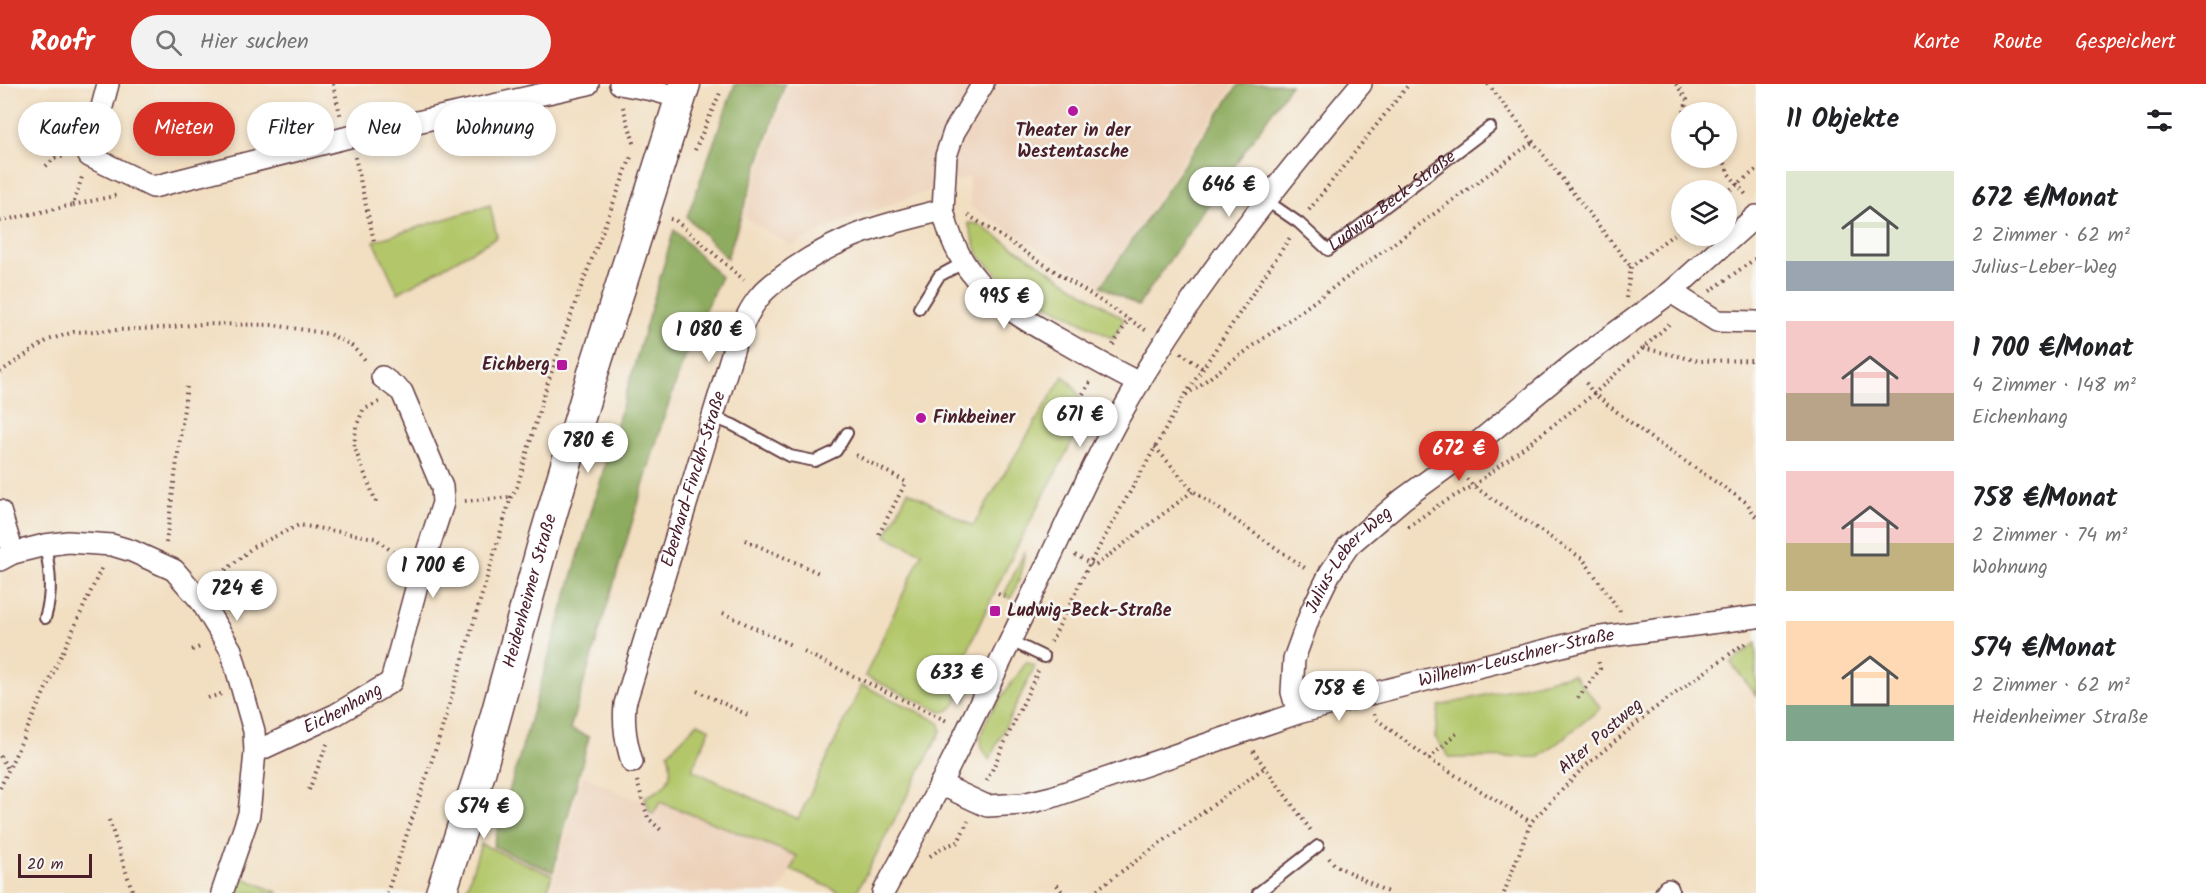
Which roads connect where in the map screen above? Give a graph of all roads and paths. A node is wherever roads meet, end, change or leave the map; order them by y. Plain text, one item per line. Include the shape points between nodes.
1 (333, 84) edge
2 (588, 84) edge
3 (982, 84) edge
4 (1361, 84) edge
5 (1409, 84) edge
6 (1488, 84) edge
7 (1676, 84) edge
8 (683, 91) edge
9 (720, 93) dead end
10 (621, 94) edge
11 (1686, 102) edge
12 (422, 121) edge
13 (1490, 127) dead end
14 (346, 130) edge
15 (346, 138) edge
16 (1534, 141) junction
17 (67, 156) dead end
18 (89, 156) joint
19 (353, 156) edge
20 (692, 157) dead end
21 (46, 165) dead end
22 (1756, 170) edge
23 (1737, 184) joint
24 (114, 196) dead end
25 (1267, 201) junction
26 (73, 205) junction
27 (1753, 207) edge
28 (673, 210) dead end
29 (943, 210) junction
30 (0, 221) edge
31 (1299, 223) junction
32 (1671, 236) edge
33 (374, 241) dead end
34 (1756, 258) edge
35 (963, 263) junction
36 (1631, 267) junction
37 (1671, 292) junction
38 (761, 294) junction
39 (1691, 305) junction
40 (919, 308) dead end
41 (1756, 322) edge
42 (1620, 328) junction
43 (1165, 342) junction
44 (1642, 348) junction
45 (1756, 360) edge
46 (0, 372) edge
47 (382, 377) joint
48 (1139, 383) junction
49 (187, 386) dead end
50 (402, 392) junction
51 (1594, 394) junction
52 (1183, 398) junction
53 (713, 417) junction
54 (847, 433) dead end
55 (1155, 447) junction
56 (856, 455) dead end
57 (1473, 486) junction
58 (1193, 491) junction
59 (511, 497) junction
60 (375, 502) dead end
61 (443, 503) junction
62 (0, 510) edge
63 (1756, 517) edge
64 (1401, 532) dead end
65 (877, 538) dead end
66 (745, 540) dead end
67 (45, 544) junction
68 (112, 544) junction
69 (7, 557) edge
70 (1090, 563) junction
71 (164, 565) junction
72 (819, 573) dead end
73 (420, 574) junction
74 (1076, 577) dead end
75 (1082, 580) junction
76 (1326, 582) junction
77 (998, 594) dead end
78 (196, 596) junction
79 (1008, 598) dead end
80 (723, 614) dead end
81 (1756, 617) edge
82 (45, 618) dead end
83 (1635, 631) junction
84 (1756, 634) edge
85 (1047, 636) dead end
86 (1594, 638) junction
87 (1052, 639) junction
88 (1011, 641) junction
89 (791, 645) dead end
90 (804, 652) dead end
91 (1044, 657) junction
92 (697, 691) dead end
93 (1366, 695) junction
94 (1578, 698) dead end
95 (1298, 713) junction
96 (748, 715) dead end
97 (317, 723) junction
98 (967, 730) junction
99 (1459, 731) dead end
100 (1002, 748) dead end
101 (255, 752) junction
102 (0, 756) edge
103 (1429, 759) junction
104 (632, 762) dead end
105 (1264, 768) dead end
106 (8, 770) junction
107 (940, 784) junction
108 (0, 788) edge
109 (309, 790) dead end
110 (643, 801) dead end
111 (109, 820) dead end
112 (1531, 822) junction
113 (663, 832) dead end
114 (1318, 846) dead end
115 (1057, 885) dead end
116 (133, 893) edge
117 (222, 893) edge
118 (387, 893) edge
119 (441, 893) edge
120 (884, 893) edge
121 (1063, 893) edge
122 (1092, 893) edge
123 (1258, 893) edge
124 (1504, 893) edge

1 - 14 path
2 - 12 street
3 - 29 street via 954,132 946,156
4 - 25 street
5 - 31 path
6 - 16 path
7 - 11 path
8 - 10 street
8 - 119 main road, Heidenheimer Straße via 593,373 480,772
9 - 20 path
10 - 59 path via 634,146 575,305
13 - 31 lane, Ludwig-Beck-Straße via 1328,250
15 - 18 street via 153,187
16 - 36 path
16 - 52 path
17 - 21 path
18 - 26 path
19 - 33 path
22 - 23 path
23 - 27 path
24 - 26 path
25 - 31 lane, Ludwig-Beck-Straße
25 - 43 street
26 - 30 path
27 - 37 street, Julius-Leber-Weg
28 - 38 path via 670,219
29 - 35 street via 949,235
29 - 38 street, Eberhard-Finckh-Straße via 885,224 834,243
29 - 43 path via 970,215
31 - 52 path
32 - 36 path
34 - 39 path
35 - 40 lane via 939,276
35 - 48 street via 989,295 1020,317
36 - 42 path
37 - 39 street
37 - 42 street, Julius-Leber-Weg
38 - 53 street, Eberhard-Finckh-Straße via 742,324
39 - 41 street via 1717,321
39 - 44 path
42 - 76 street, Julius-Leber-Weg via 1349,545
43 - 48 street
44 - 45 path via 1699,361
44 - 51 path
46 - 47 path via 48,340 74,332 239,324 329,333 351,345
47 - 50 street
48 - 88 street via 1097,457
49 - 71 path
50 - 60 path via 363,410 356,428 354,447
50 - 61 street via 442,487
51 - 57 path
51 - 63 path via 1747,503
52 - 55 path
53 - 54 lane via 790,456 815,461 836,451
53 - 104 street, Eberhard-Finckh-Straße via 625,704 623,722
55 - 58 path
55 - 70 path
56 - 65 path via 906,482
57 - 64 path
57 - 83 path via 1583,559
58 - 70 path via 1095,566
58 - 76 path
59 - 61 path
59 - 118 path via 439,739
61 - 73 street, Eichenhang
62 - 69 street
66 - 72 path
67 - 68 street
67 - 69 street
67 - 82 lane via 51,579
68 - 71 street
68 - 106 path
70 - 75 path
71 - 78 street via 174,570
73 - 78 path via 375,538 299,525 253,547
73 - 97 street, Eichenhang via 392,682
74 - 75 path
75 - 87 path
76 - 95 street, Julius-Leber-Weg via 1294,659 1292,692
77 - 79 path
78 - 101 street via 231,650 254,731
80 - 89 path
81 - 83 street, Wilhelm-Leuschner-Straße
83 - 86 street, Wilhelm-Leuschner-Straße
84 - 112 path, Alter Postweg via 1651,711 1582,768
85 - 87 path
86 - 93 street, Wilhelm-Leuschner-Straße
86 - 94 path via 1600,669
87 - 91 path
88 - 91 lane
88 - 98 street
90 - 98 path
91 - 100 path
92 - 96 path
93 - 95 street, Wilhelm-Leuschner-Straße
93 - 103 path via 1375,718
95 - 107 street, Wilhelm-Leuschner-Straße via 1023,804 987,806
97 - 101 street, Eichenhang
97 - 109 path via 333,728
98 - 107 street
99 - 103 path
101 - 117 street via 249,814
102 - 106 path
103 - 112 path
105 - 122 path
106 - 108 path
107 - 120 street
110 - 113 path via 648,818
111 - 116 path
112 - 124 path, Alter Postweg
114 - 123 lane
115 - 121 path

